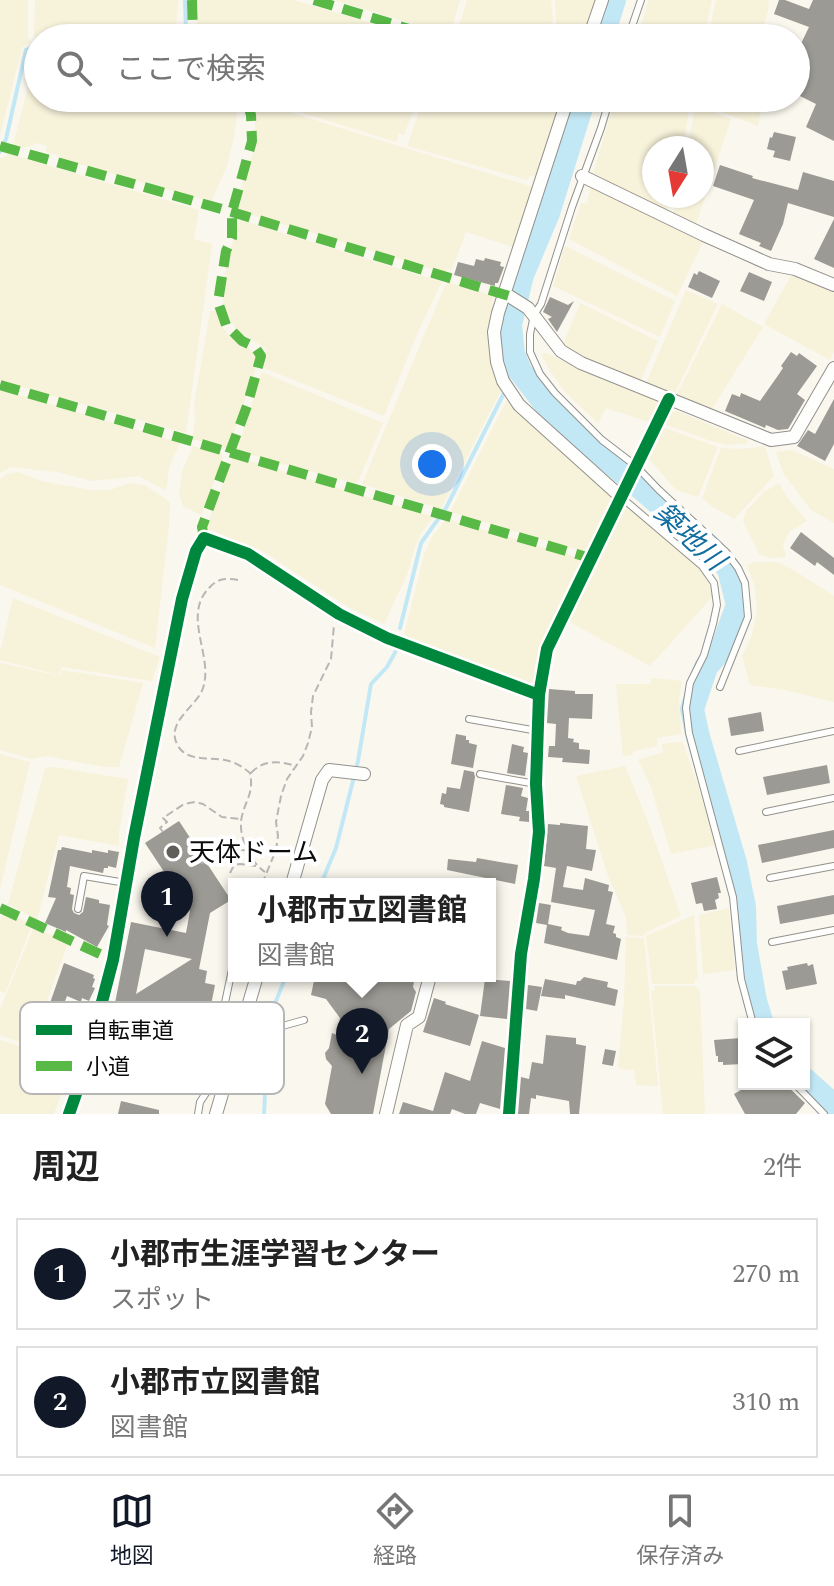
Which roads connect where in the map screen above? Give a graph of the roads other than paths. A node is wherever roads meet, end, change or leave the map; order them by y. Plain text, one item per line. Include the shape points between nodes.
1 (602, 0) edge
2 (641, 0) edge
3 (594, 24) edge
4 (633, 24) edge
5 (563, 112) edge
6 (606, 112) edge
7 (582, 176) junction
8 (834, 285) edge
9 (509, 296) dead end
10 (531, 312) junction
11 (834, 368) edge
12 (669, 399) junction
13 (636, 467) junction
14 (622, 495) junction
15 (720, 687) dead end
16 (539, 695) junction
17 (469, 719) dead end
18 (538, 731) junction
19 (834, 731) edge
20 (739, 751) dead end
21 (364, 774) dead end
22 (480, 774) dead end
23 (536, 784) junction
24 (834, 798) edge
25 (766, 812) dead end
26 (834, 866) edge
27 (294, 878) edge
28 (770, 878) dead end
29 (126, 883) junction
30 (78, 909) dead end
31 (834, 930) edge
32 (772, 942) dead end
33 (229, 982) edge
34 (255, 982) edge
35 (428, 982) edge
36 (102, 1002) edge
37 (225, 1002) edge
38 (249, 1002) edge
39 (751, 1018) edge
40 (304, 1020) dead end
41 (284, 1026) edge
42 (801, 1090) edge
43 (76, 1094) edge
44 (205, 1094) edge
45 (222, 1094) edge
46 (69, 1114) edge
47 (198, 1114) edge
48 (216, 1114) edge
49 (386, 1114) edge
50 (509, 1114) edge
51 (824, 1114) edge

1 - 3 street
2 - 4 lane
5 - 14 street via 498,313 497,362 519,405
6 - 7 lane
7 - 8 street via 769,264
7 - 10 lane via 541,304
9 - 10 street
10 - 12 street via 561,351 595,371
10 - 13 lane via 530,352 540,374 602,440
11 - 12 street via 794,437 771,440
12 - 13 street
13 - 14 street
13 - 15 lane via 726,552 745,583 748,617
14 - 16 street via 547,649
14 - 39 lane via 714,583 713,624 686,708 733,897 741,979
16 - 18 street
16 - 29 street via 387,638 339,614 248,554 204,538 182,599
17 - 18 lane
18 - 23 street
19 - 20 lane
21 - 27 street via 329,770 322,780
22 - 23 lane
23 - 50 street via 539,832 521,954
24 - 25 lane
26 - 28 lane
29 - 30 lane via 84,876
29 - 36 street
31 - 32 lane
33 - 37 lane
34 - 38 street
35 - 49 street via 419,1017 407,1025
40 - 41 lane
42 - 51 lane
43 - 46 street
44 - 47 lane
45 - 48 street

